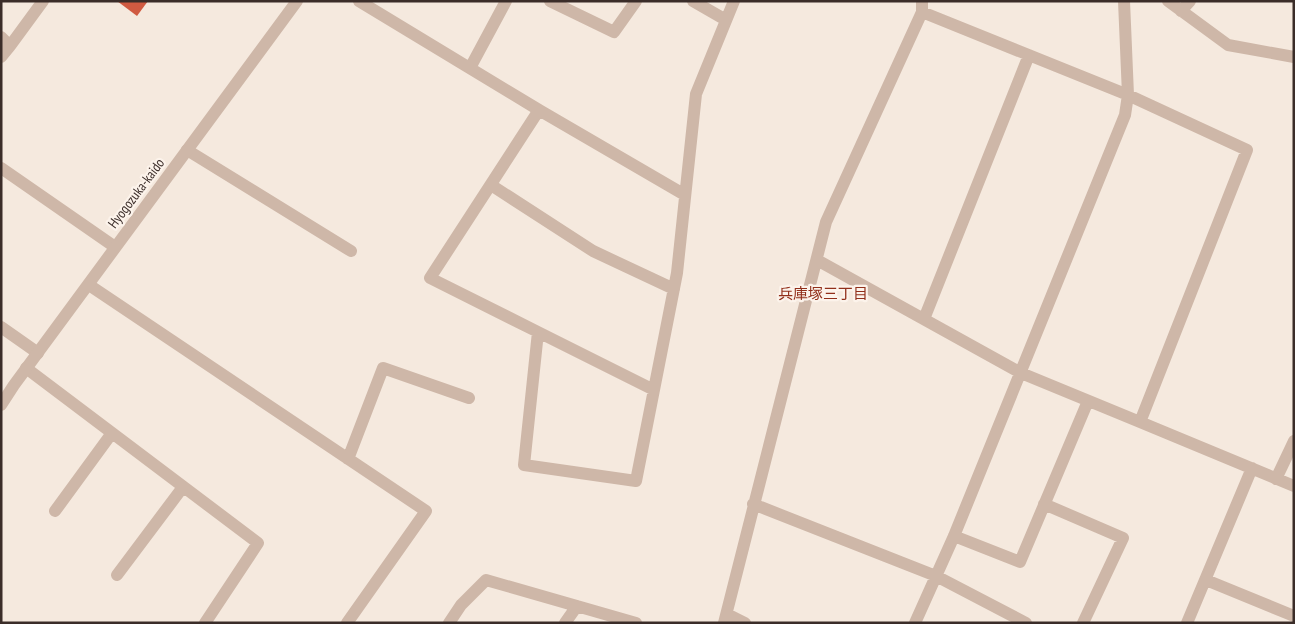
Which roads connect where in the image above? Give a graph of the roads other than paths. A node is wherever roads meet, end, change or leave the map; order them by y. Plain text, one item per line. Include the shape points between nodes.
1 (43, 1) edge
2 (297, 1) edge
3 (359, 1) edge
4 (506, 1) edge
5 (550, 1) edge
6 (636, 1) edge
7 (693, 1) edge
8 (734, 1) edge
9 (1124, 1) edge
10 (1168, 1) edge
11 (1186, 6) edge
12 (922, 7) edge
13 (726, 20) junction
14 (5, 41) edge
15 (1029, 55) junction
16 (1, 57) edge
17 (1294, 57) edge
18 (470, 68) junction
19 (1128, 95) junction
20 (539, 110) junction
21 (187, 150) junction
22 (1, 168) edge
23 (491, 185) junction
24 (685, 195) junction
25 (115, 247) junction
26 (351, 251) dead end
27 (817, 260) junction
28 (88, 285) junction
29 (674, 289) junction
30 (924, 319) junction
31 (1, 327) edge
32 (538, 332) junction
33 (38, 353) junction
34 (26, 368) junction
35 (1021, 373) junction
36 (654, 390) junction
37 (469, 398) dead end
38 (1088, 401) junction
39 (1, 404) edge
40 (1140, 422) junction
41 (112, 433) junction
42 (1294, 441) edge
43 (348, 459) junction
44 (1252, 468) junction
45 (1276, 479) junction
46 (1294, 486) edge
47 (183, 487) junction
48 (753, 504) junction
49 (1044, 504) junction
50 (55, 511) dead end
51 (954, 536) junction
52 (117, 575) dead end
53 (936, 576) junction
54 (1206, 580) junction
55 (577, 606) junction
56 (1294, 616) edge
57 (725, 619) edge
58 (206, 623) edge
59 (348, 623) edge
60 (449, 623) edge
61 (565, 623) edge
62 (636, 623) edge
63 (746, 623) edge
64 (916, 623) edge
65 (1026, 623) edge
66 (1083, 623) edge
67 (1187, 623) edge

1 - 14 street
2 - 21 street, Hyogozuka-kaido
3 - 18 street
4 - 18 street
5 - 6 street via 614,32
7 - 13 street
8 - 13 street
9 - 19 street
10 - 11 street
11 - 17 street via 1228,45
12 - 15 street
12 - 27 street via 826,222
13 - 24 street via 696,94
14 - 16 street
15 - 19 street
15 - 30 street
18 - 20 street
19 - 35 street via 1125,115
19 - 40 street via 1248,150
20 - 23 street
20 - 24 street
21 - 25 street, Hyogozuka-kaido
21 - 26 street
22 - 25 street
23 - 29 street via 593,251
23 - 32 street via 430,278
24 - 29 street
25 - 28 street, Hyogozuka-kaido
27 - 30 street
27 - 48 street
28 - 33 street, Hyogozuka-kaido
28 - 43 street
29 - 36 street
30 - 35 street
31 - 33 street
32 - 36 street
32 - 36 street via 524,464 636,481
33 - 34 street, Hyogozuka-kaido
34 - 39 street, Hyogozuka-kaido
34 - 41 street
35 - 38 street
35 - 51 street
37 - 43 street via 383,368
38 - 40 street
38 - 49 street
40 - 44 street
41 - 47 street
41 - 50 street
42 - 45 street
43 - 59 street via 426,511
44 - 45 street
44 - 54 street
45 - 46 street
47 - 52 street
47 - 58 street via 258,543
48 - 53 street
48 - 57 street
49 - 51 street via 1020,562
49 - 66 street via 1123,538
51 - 53 street
53 - 64 street
53 - 65 street
54 - 56 street
54 - 67 street
55 - 60 street via 486,580
55 - 61 street
55 - 62 street
57 - 63 street

